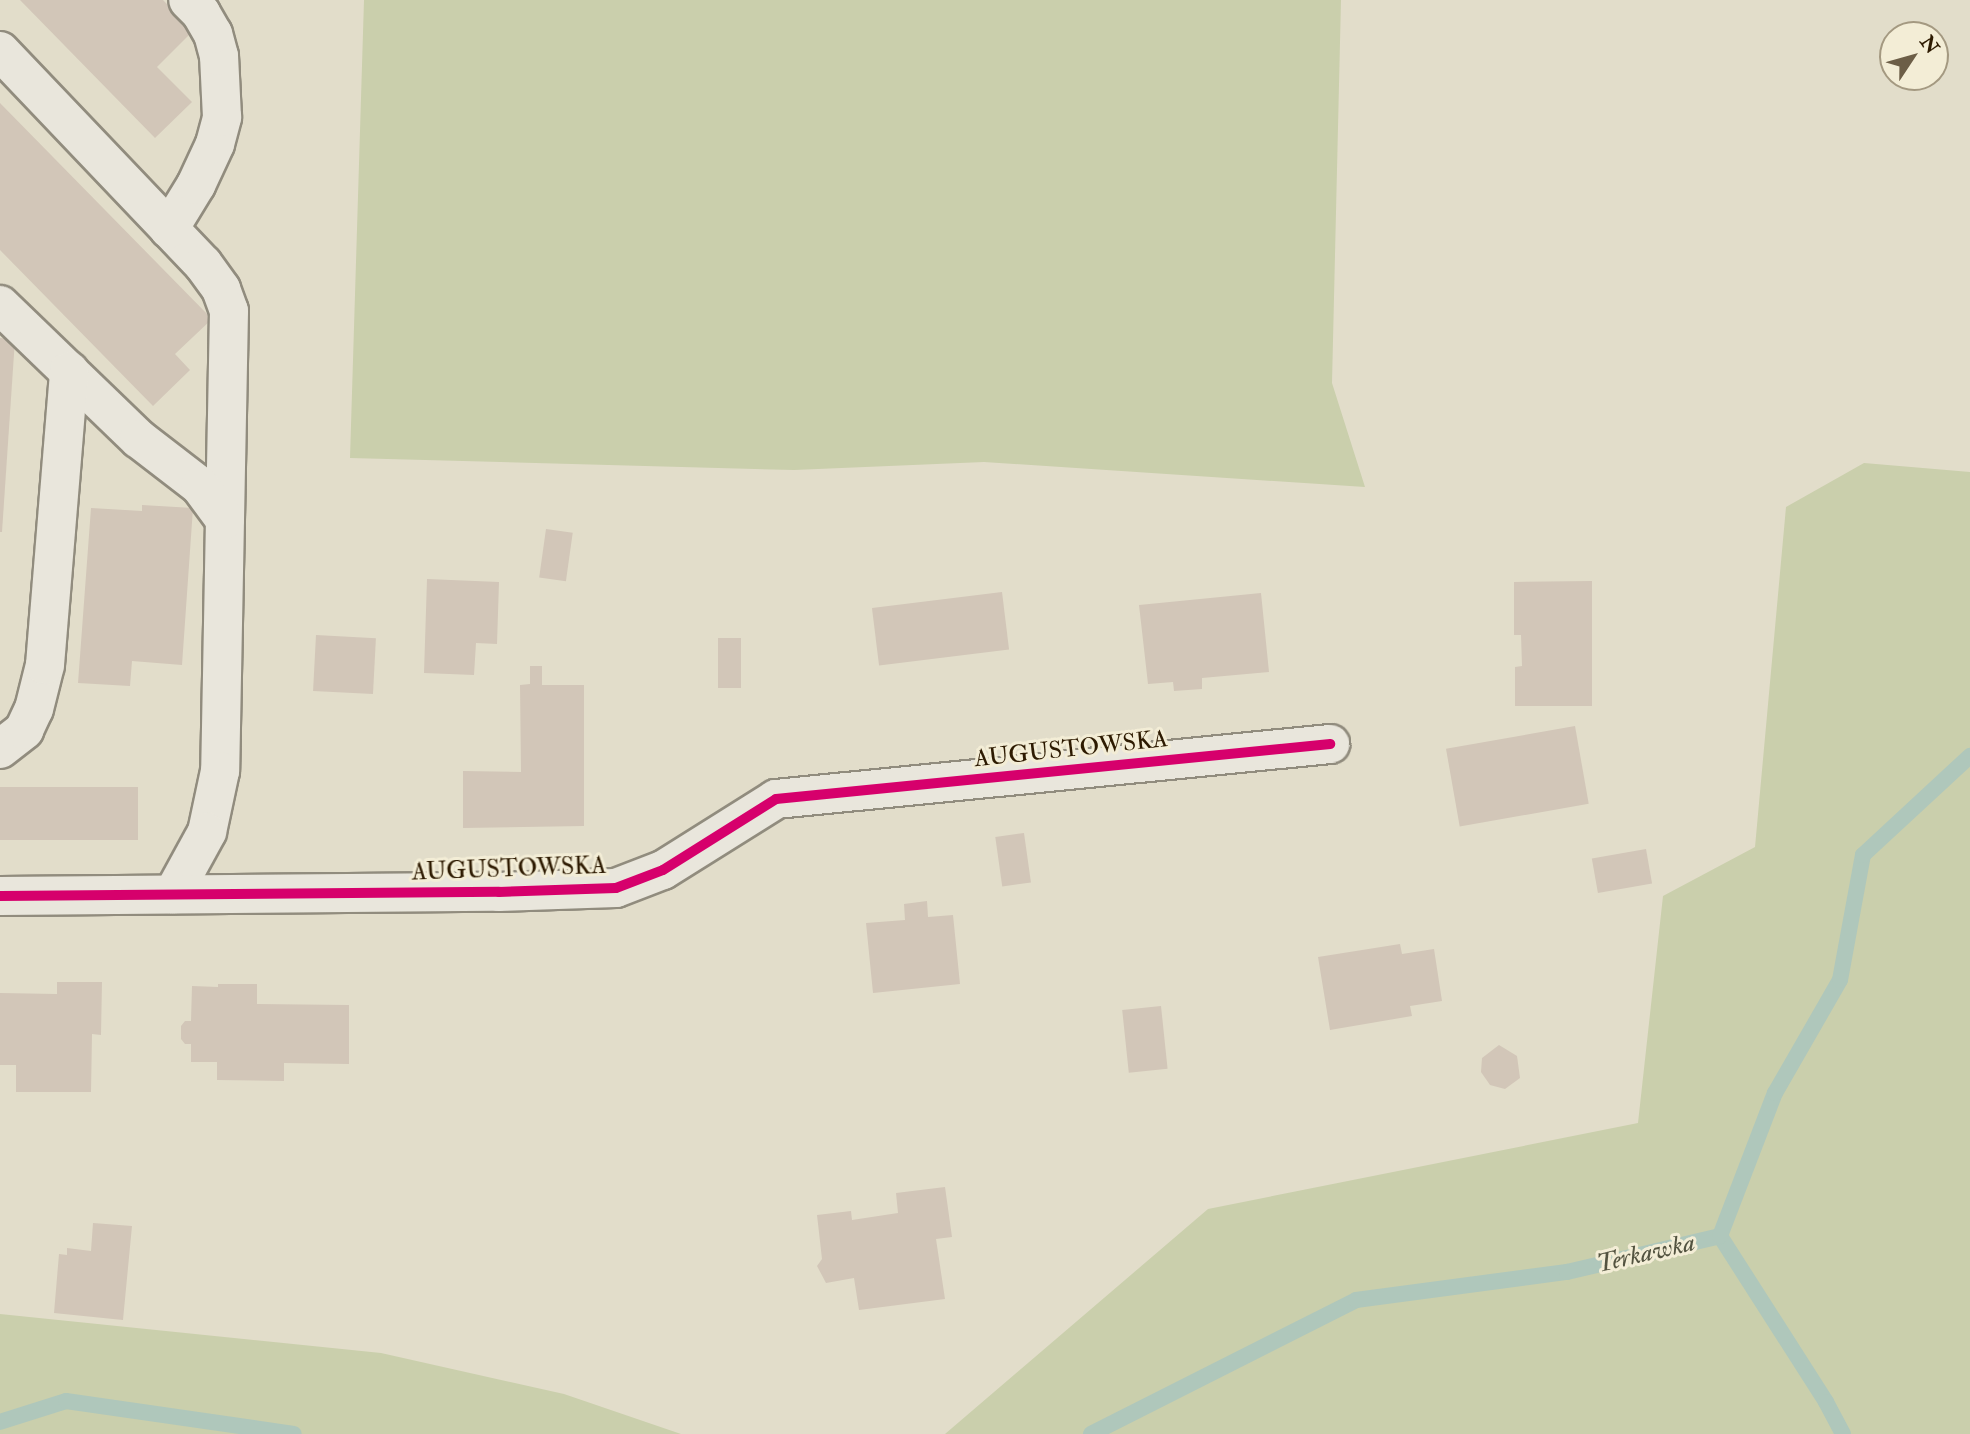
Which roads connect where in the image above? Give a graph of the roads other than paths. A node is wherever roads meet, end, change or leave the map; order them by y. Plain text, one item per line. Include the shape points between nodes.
1 (188, 0) edge
2 (0, 51) edge
3 (169, 229) junction
4 (0, 305) edge
5 (69, 371) junction
6 (225, 520) junction
7 (1330, 744) dead end
8 (0, 749) edge
9 (173, 894) junction
10 (0, 896) edge

1 - 3 street via 213,34 219,56 222,117 196,185
2 - 3 street
3 - 6 street via 203,264 221,289 229,311
4 - 5 street
5 - 6 street via 139,439 200,486
5 - 8 street via 45,665 24,730
6 - 9 street via 220,771 206,832
7 - 9 street, AUGUSTOWSKA via 775,799 663,870 617,888
9 - 10 street, AUGUSTOWSKA

